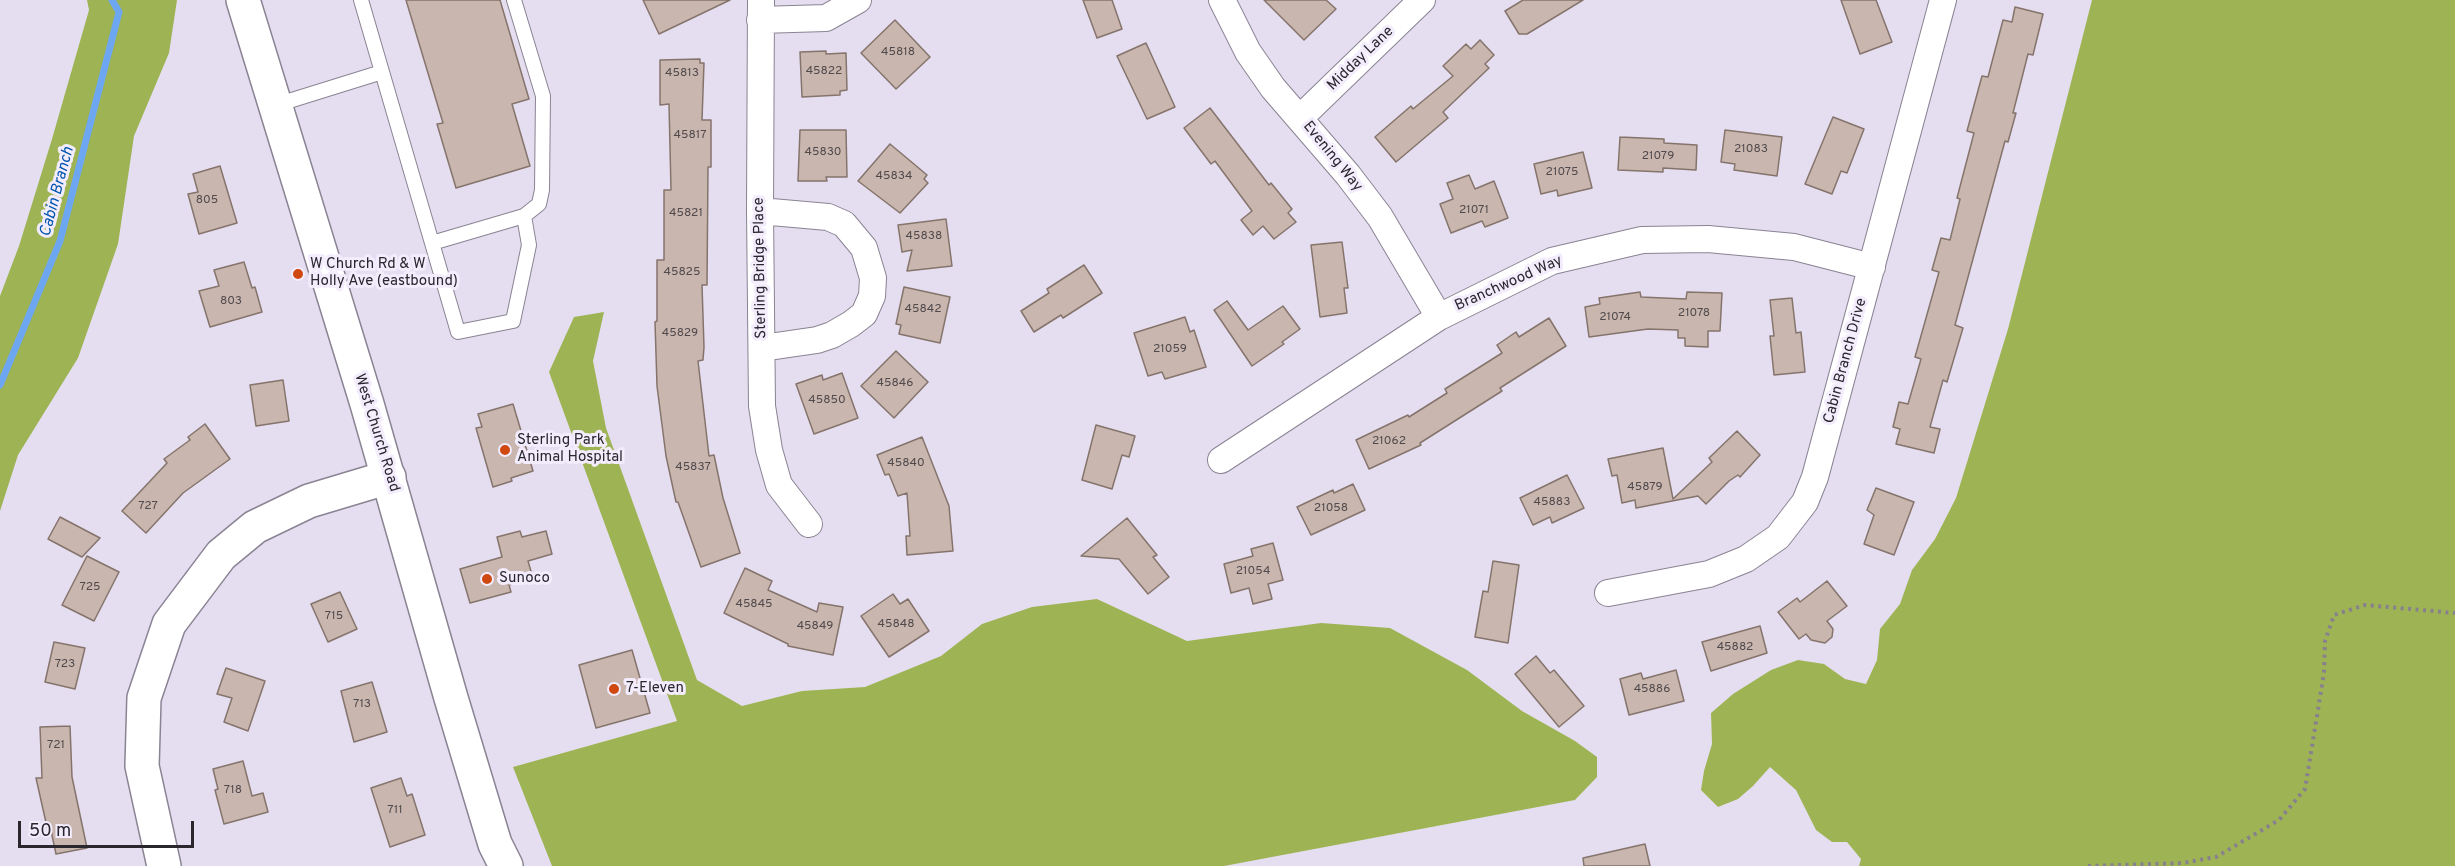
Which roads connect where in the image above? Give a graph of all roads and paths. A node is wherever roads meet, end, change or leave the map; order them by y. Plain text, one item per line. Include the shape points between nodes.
1 (243, 0) edge
2 (362, 0) edge
3 (514, 0) edge
4 (858, 0) edge
5 (1222, 0) edge
6 (1422, 0) edge
7 (1943, 0) edge
8 (761, 10) edge
9 (382, 72) junction
10 (276, 105) junction
11 (1300, 118) junction
12 (760, 211) junction
13 (525, 216) junction
14 (432, 243) junction
15 (1872, 267) junction
16 (1439, 316) junction
17 (762, 348) junction
18 (1221, 460) dead end
19 (389, 477) junction
20 (809, 524) dead end
21 (1608, 593) dead end
22 (2455, 613) edge
23 (164, 866) edge
24 (506, 866) edge
25 (2088, 866) edge

1 - 10 main road, West Church Road
2 - 9 lane
3 - 13 lane via 543,96 543,190 539,204
4 - 8 street via 826,18
5 - 11 street, Evening Way via 1248,52
6 - 11 street, Midday Lane
7 - 15 street, Cabin Branch Drive
8 - 12 street, Sterling Bridge Place
9 - 10 lane
9 - 14 lane
10 - 19 main road, West Church Road
11 - 16 street, Evening Way via 1380,217
12 - 17 street, Sterling Bridge Place
12 - 17 street via 828,217 844,224 864,248 873,278 872,296 864,314 851,324 817,340
13 - 14 lane
13 - 14 lane via 529,245 513,321 458,332
15 - 16 street, Branchwood Way via 1794,248 1708,239 1642,240 1551,261
15 - 21 street, Cabin Branch Drive via 1815,477 1805,502 1778,537 1746,559 1709,574
16 - 18 street, Branchwood Way
17 - 20 street, Sterling Bridge Place via 762,406 769,450 779,485
19 - 23 main road via 309,501 255,527 221,555 169,624 144,698 142,766
19 - 24 main road, West Church Road via 454,709 495,844
22 - 25 path via 2365,605 2334,615 2325,641 2324,673 2305,789 2279,820 2216,857 2183,863

